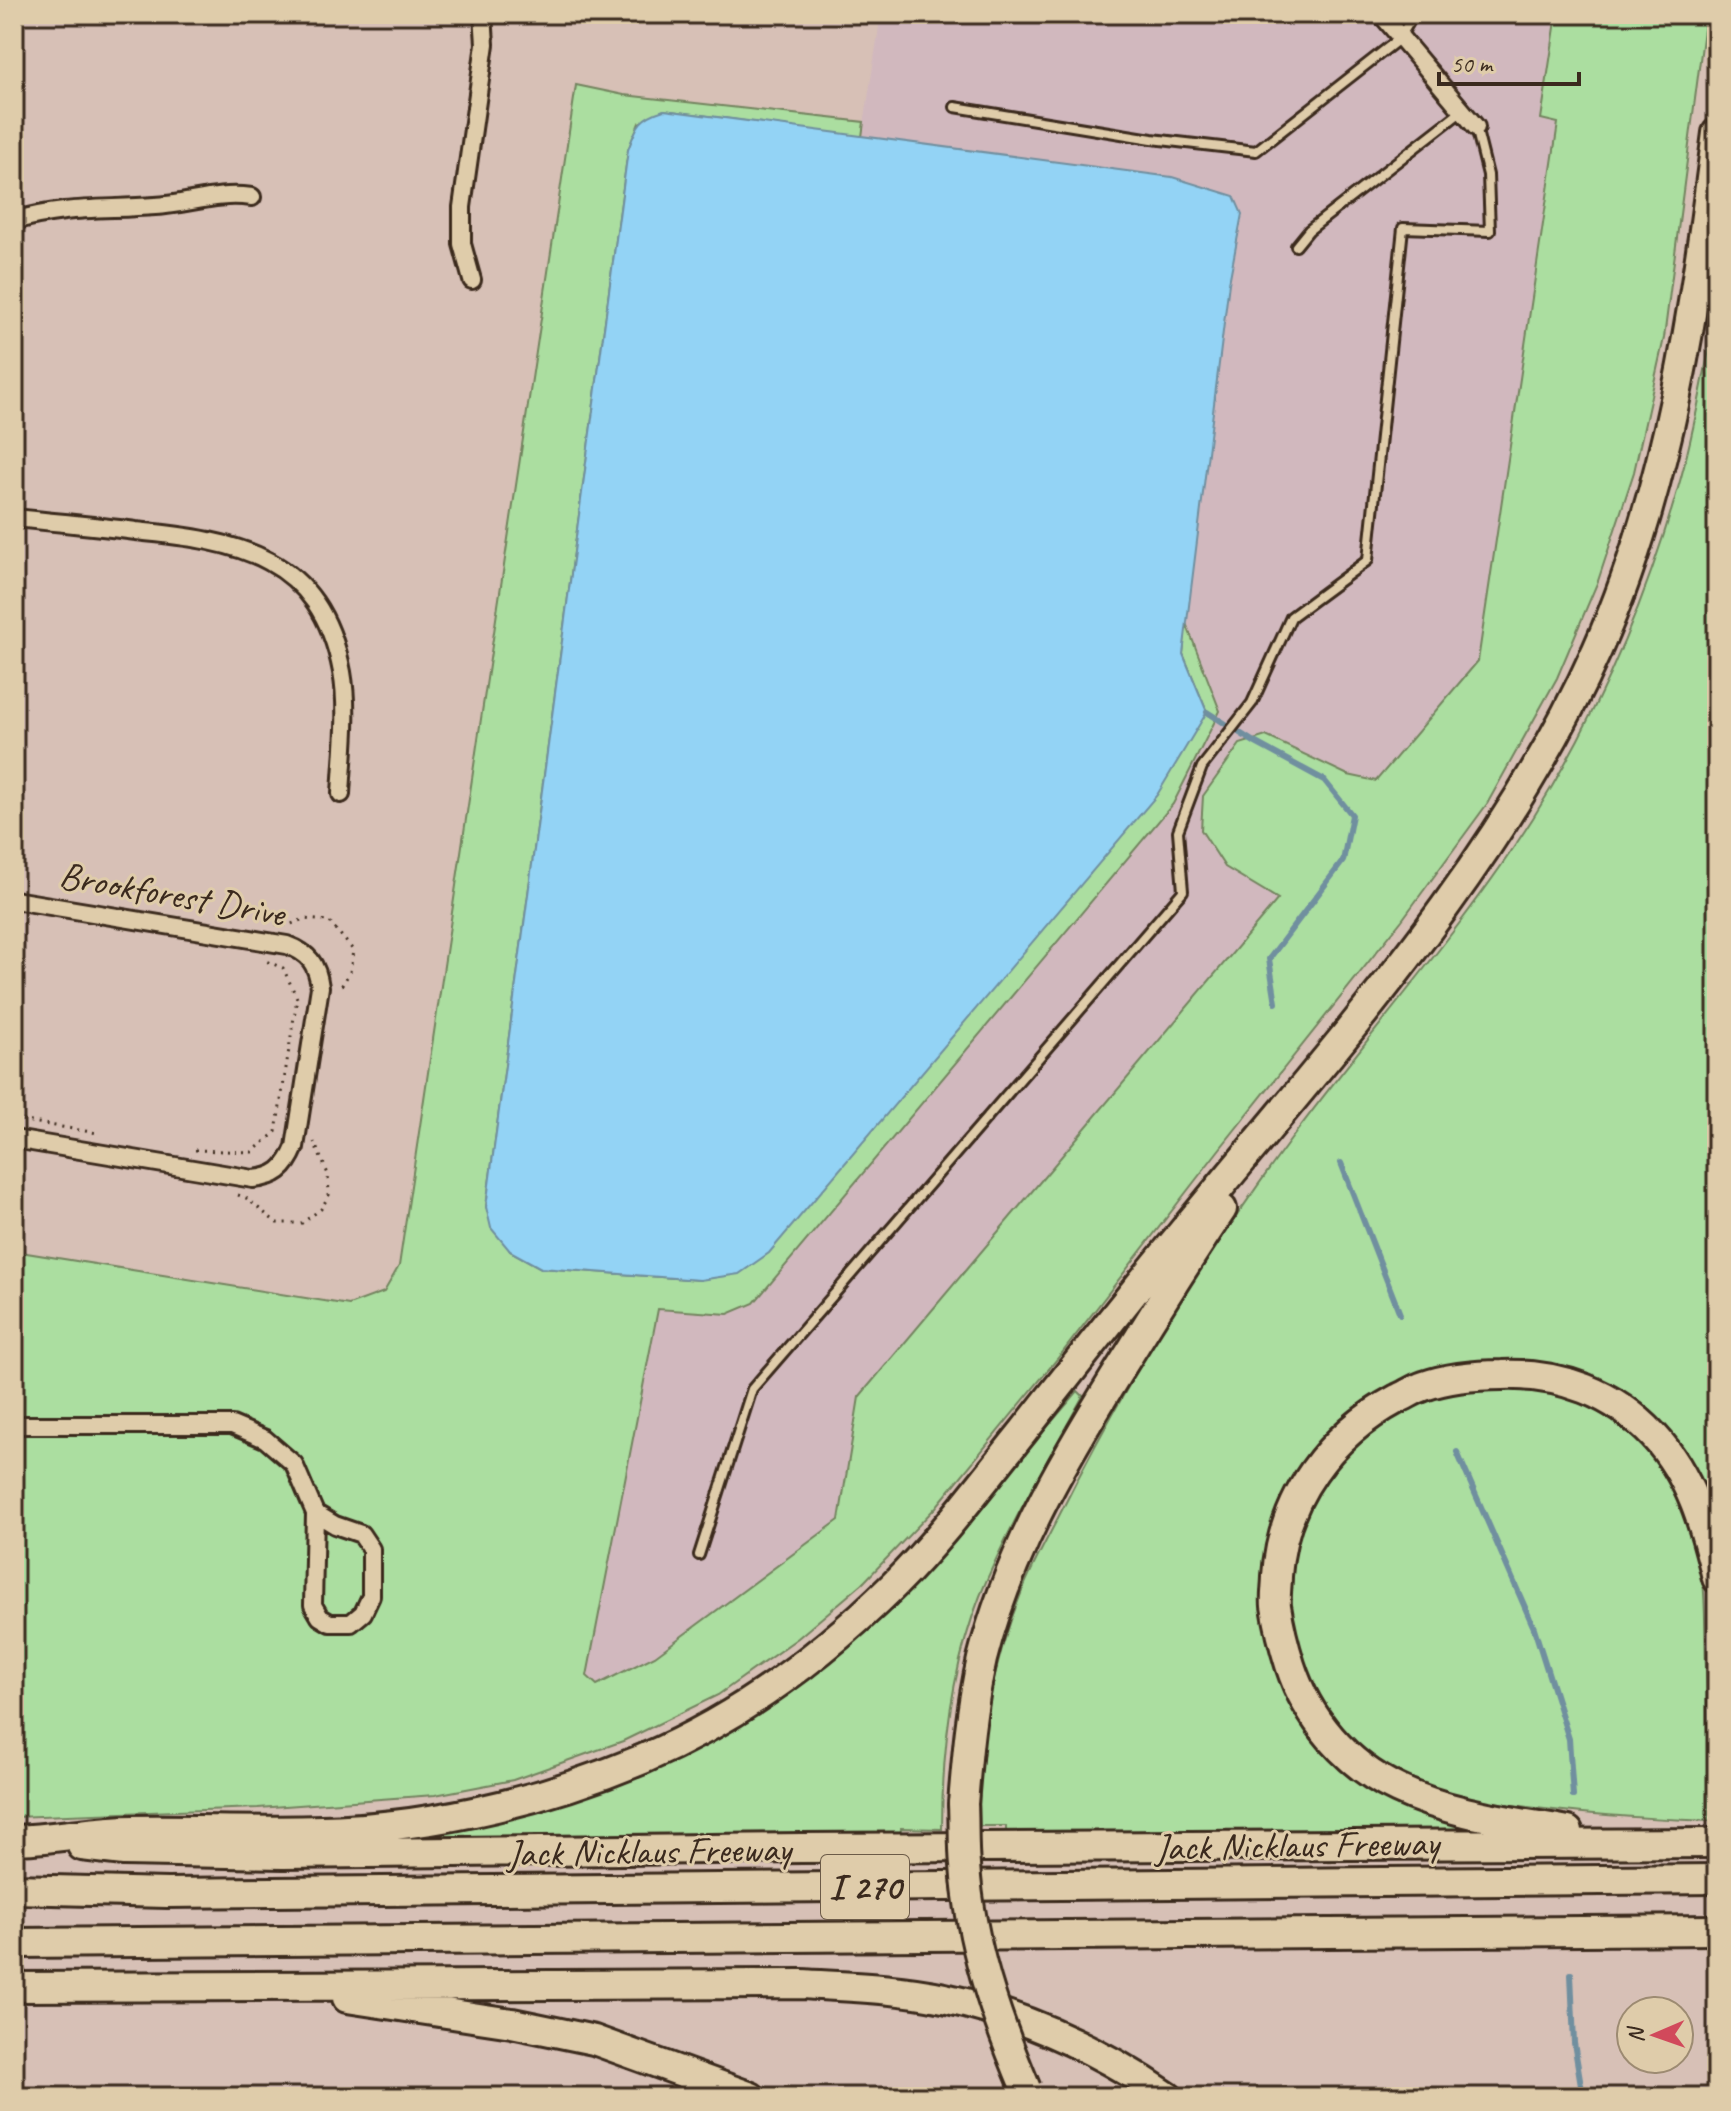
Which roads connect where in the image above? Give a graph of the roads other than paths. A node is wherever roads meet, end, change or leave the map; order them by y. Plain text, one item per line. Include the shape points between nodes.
1 (483, 14) edge
2 (1381, 14) edge
3 (1414, 14) edge
4 (1399, 39) junction
5 (955, 107) dead end
6 (1462, 111) junction
7 (1476, 127) joint
8 (1717, 133) edge
9 (252, 197) dead end
10 (14, 221) edge
11 (1296, 246) dead end
12 (472, 280) dead end
13 (14, 518) edge
14 (341, 794) dead end
15 (14, 900) edge
16 (1318, 1071) junction
17 (14, 1139) edge
18 (14, 1425) edge
19 (315, 1513) junction
20 (699, 1555) dead end
21 (1717, 1578) edge
22 (22, 1840) edge
23 (1636, 1843) junction
24 (1717, 1843) edge
25 (1717, 1879) edge
26 (14, 1889) edge
27 (1717, 1930) edge
28 (14, 1943) edge
29 (272, 1985) junction
30 (14, 1987) edge
31 (1028, 2093) edge
32 (751, 2097) edge
33 (1168, 2097) edge

1 - 12 street via 485,44 462,207 462,244
2 - 4 street
3 - 4 lane
4 - 5 lane via 1256,151
4 - 6 street
6 - 7 street
6 - 11 lane via 1309,230
7 - 20 lane via 1488,175 1490,231 1403,228 1368,560 1291,617 1252,703 1202,767 1178,831 1183,891 752,1389
8 - 16 highway via 1676,402 1641,538 1598,648 1552,742 1490,843
9 - 10 street via 229,194 159,206 81,208
13 - 14 street via 203,539 252,552 292,577 325,620 342,675
15 - 17 street, Brookforest Drive via 287,945 313,962 320,987 295,1147 280,1172 253,1179
16 - 22 highway via 896,1582 831,1642 732,1714 646,1757 501,1807 342,1829 123,1830
16 - 31 highway, bridge via 1201,1240 1081,1429 1010,1575 982,1659 963,1804 965,1866 976,1940 1001,2029
18 - 19 street via 232,1425 265,1439 294,1464
19 - 19 street via 361,1534 371,1549 371,1596 351,1623 330,1623 313,1605
21 - 23 highway via 1696,1499 1655,1437 1626,1409 1594,1392 1529,1374 1468,1375 1423,1386 1371,1413 1319,1464 1286,1522 1275,1603 1284,1645 1297,1686 1342,1751 1396,1789 1437,1804
22 - 23 highway via 124,1851 283,1854
23 - 24 highway
25 - 26 highway, Jack Nicklaus Freeway / I 270 via 167,1893
27 - 28 highway, I 270
29 - 30 highway
29 - 32 highway via 594,2040
29 - 33 highway via 876,1988 941,1997 1040,2028

